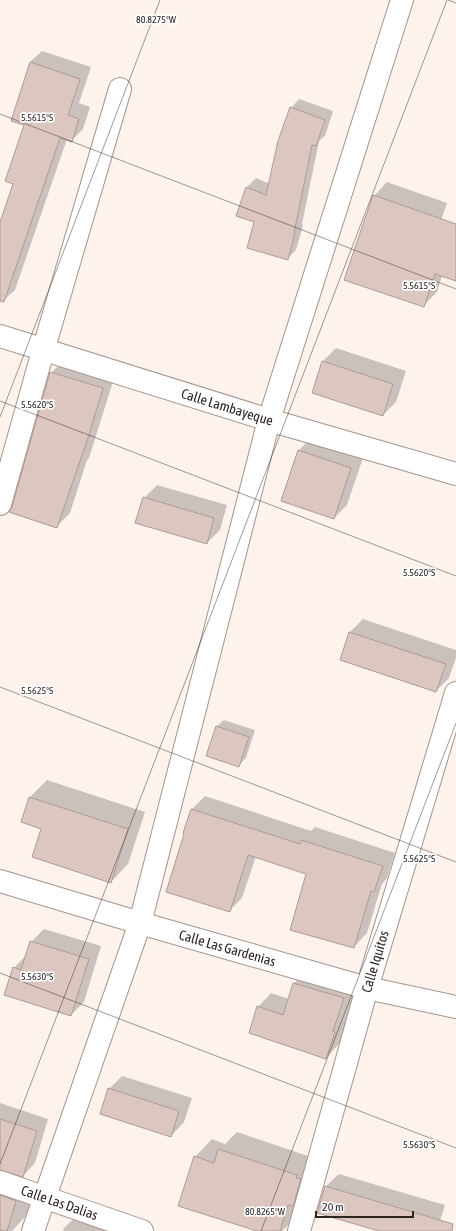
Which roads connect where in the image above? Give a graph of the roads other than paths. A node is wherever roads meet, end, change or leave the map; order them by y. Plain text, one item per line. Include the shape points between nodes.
1 (402, 0) edge
2 (120, 89) dead end
3 (0, 336) edge
4 (43, 351) junction
5 (269, 420) junction
6 (456, 474) edge
7 (0, 504) edge
8 (456, 694) edge
9 (0, 881) edge
10 (140, 923) junction
11 (367, 988) junction
12 (456, 1007) edge
13 (0, 1182) edge
14 (44, 1198) junction
15 (33, 1231) edge
16 (142, 1231) edge
17 (300, 1231) edge

1 - 5 street
2 - 4 street
3 - 4 street, Calle Lambayeque
4 - 5 street, Calle Lambayeque
4 - 7 street
5 - 6 street, Calle Lambayeque
5 - 10 street
8 - 11 street, Calle Iquitos
9 - 10 street, Calle Las Gardenias
10 - 11 street, Calle Las Gardenias
10 - 14 street
11 - 12 street, Calle Las Gardenias
11 - 17 street, Calle Iquitos
13 - 14 street, Calle Las Dalias
14 - 15 street
14 - 16 street, Calle Las Dalias

